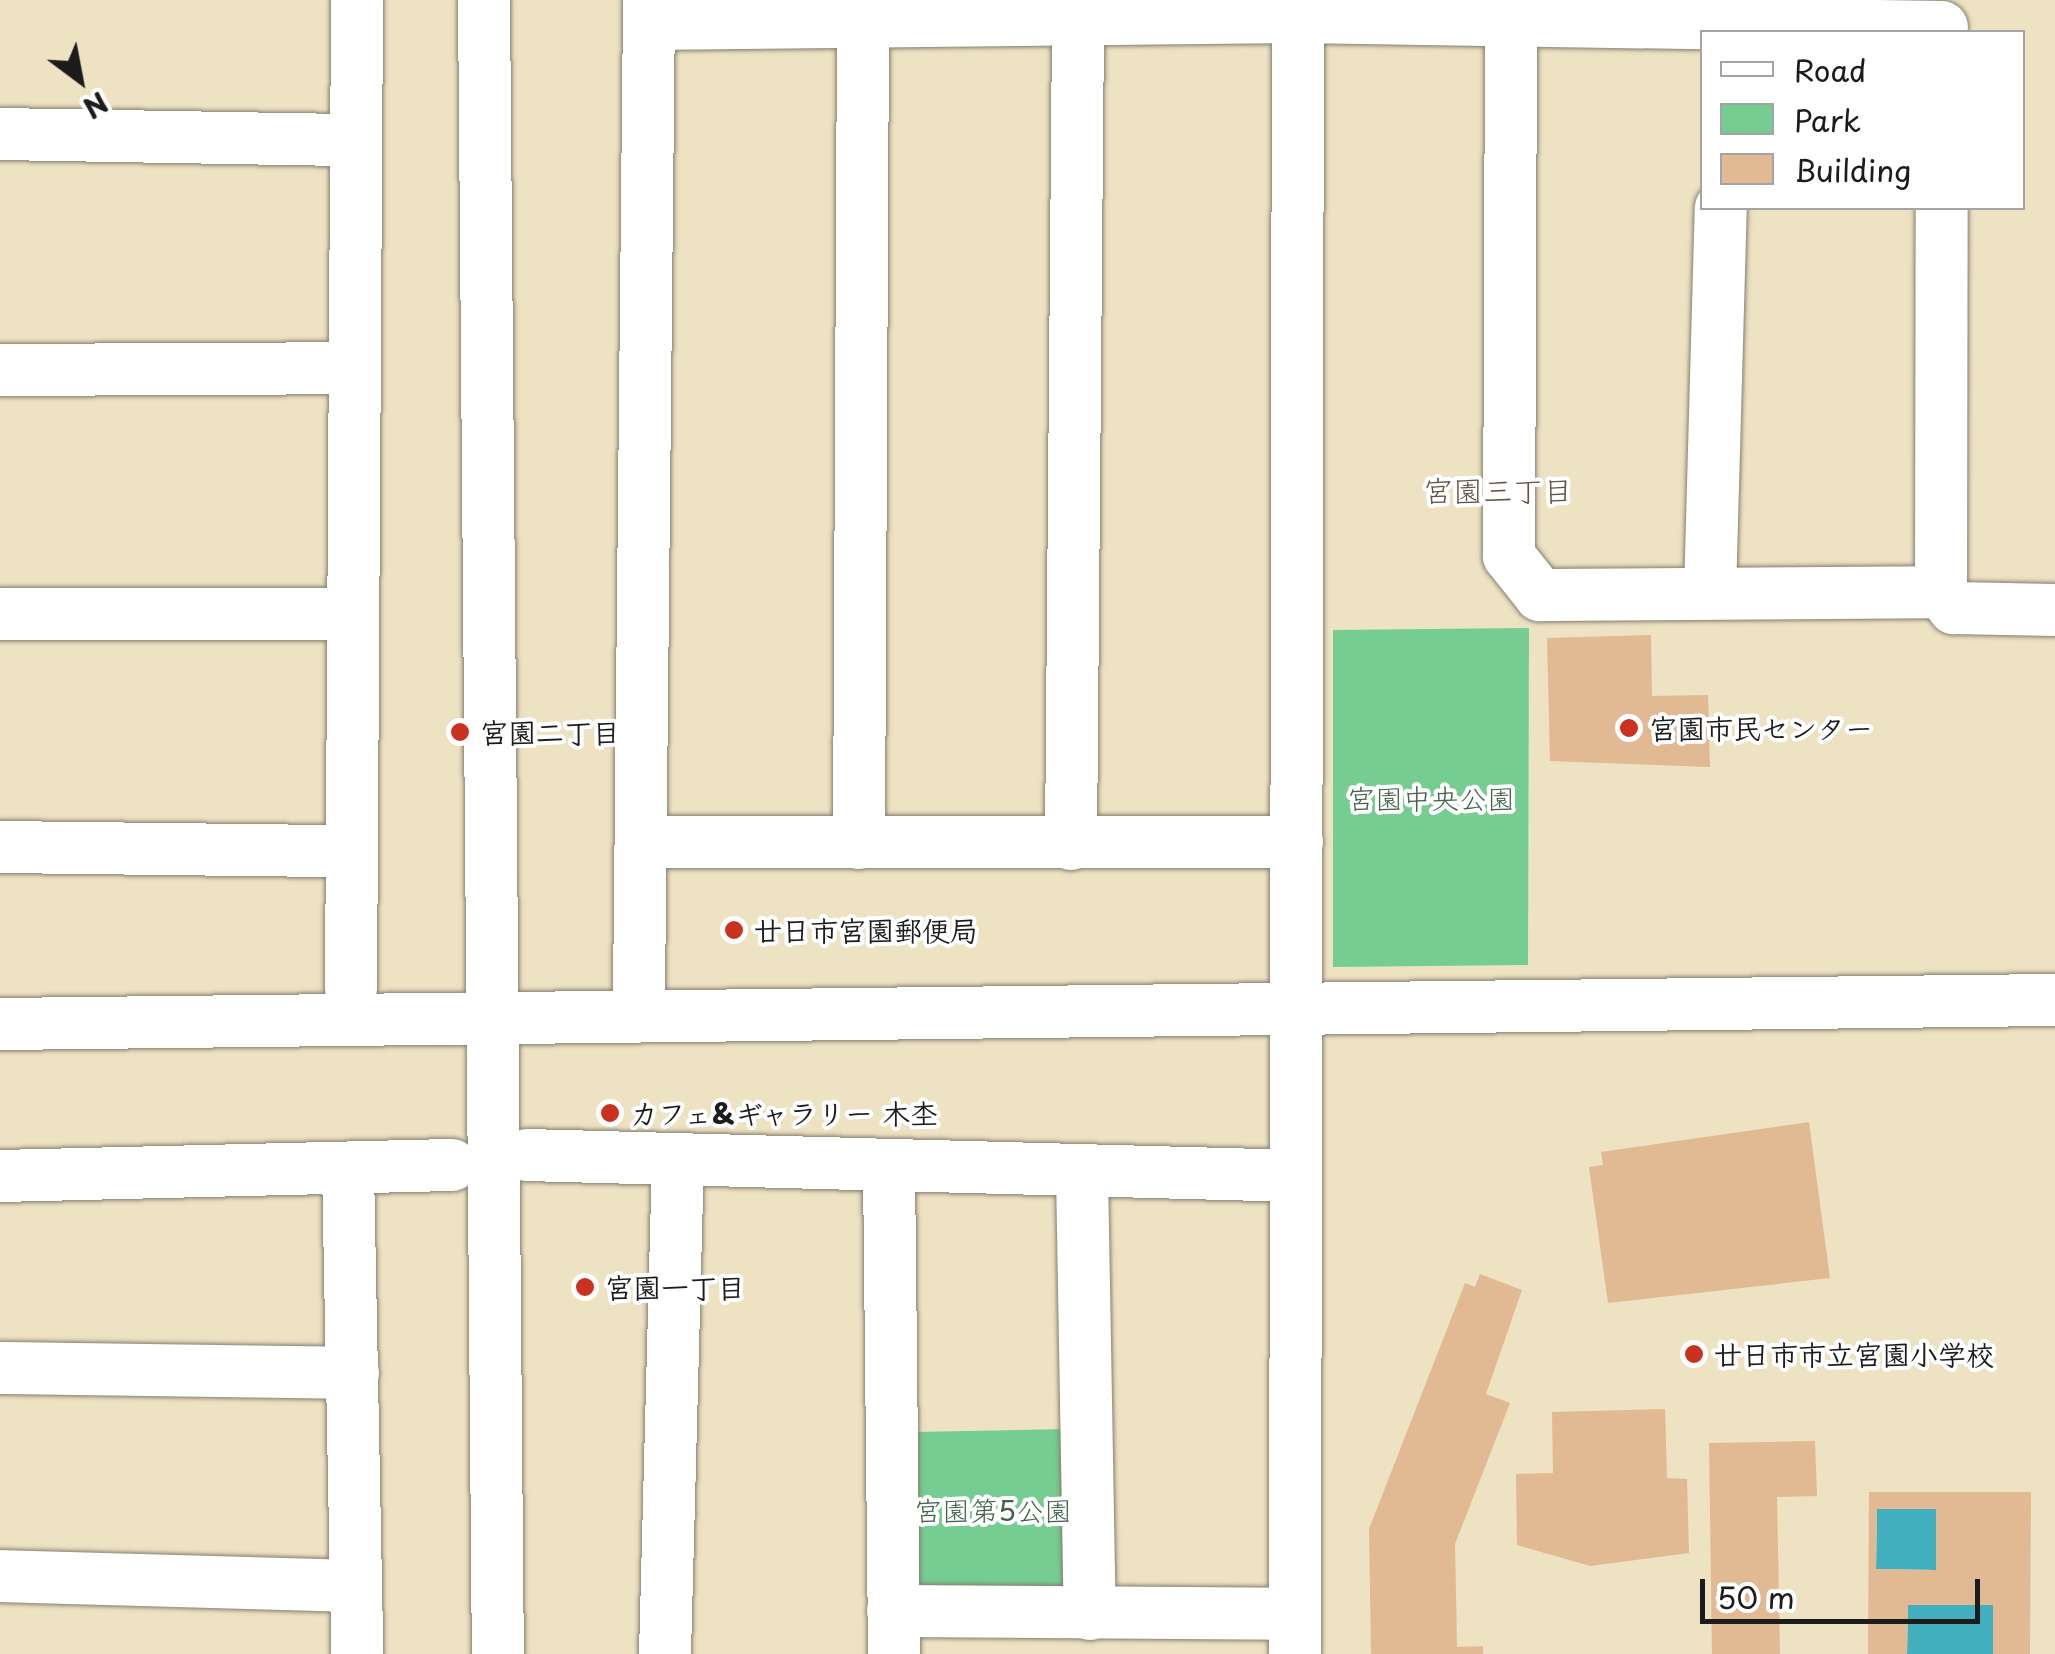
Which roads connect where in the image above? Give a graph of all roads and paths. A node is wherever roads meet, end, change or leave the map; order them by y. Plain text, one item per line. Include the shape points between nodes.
1 (357, 0) edge
2 (484, 0) edge
3 (1298, 9) edge
4 (649, 12) edge
5 (1942, 20) edge
6 (1078, 21) junction
7 (863, 22) junction
8 (1511, 22) junction
9 (1727, 28) edge
10 (0, 134) edge
11 (353, 140) junction
12 (1721, 210) edge
13 (1942, 210) edge
14 (352, 368) junction
15 (0, 370) edge
16 (1940, 592) junction
17 (1710, 593) junction
18 (2055, 610) edge
19 (0, 614) edge
20 (352, 614) junction
21 (646, 842) junction
22 (1297, 842) junction
23 (859, 843) junction
24 (1071, 844) junction
25 (0, 848) edge
26 (351, 852) junction
27 (351, 989) dead end
28 (639, 994) dead end
29 (2055, 1000) edge
30 (1297, 1008) junction
31 (488, 1021) junction
32 (0, 1024) edge
33 (527, 1154) dead end
34 (678, 1159) junction
35 (452, 1165) dead end
36 (888, 1166) junction
37 (348, 1168) junction
38 (1082, 1172) junction
39 (0, 1176) edge
40 (1296, 1176) junction
41 (0, 1368) edge
42 (353, 1373) junction
43 (0, 1576) edge
44 (356, 1586) junction
45 (1090, 1614) junction
46 (893, 1633) edge
47 (1295, 1634) edge
48 (357, 1654) edge
49 (498, 1654) edge
50 (665, 1654) edge

1 - 11 street
2 - 31 street
3 - 6 street
3 - 8 street
3 - 22 street
4 - 7 street
4 - 21 street
5 - 9 street
6 - 7 street
6 - 24 street
7 - 23 street
8 - 9 street
8 - 17 street via 1508,556 1540,595
10 - 11 street
11 - 14 street
12 - 17 street
13 - 16 street
14 - 15 street
14 - 20 street
16 - 17 street
16 - 18 street via 1954,608
19 - 20 street
20 - 26 street
21 - 23 street
21 - 28 street
22 - 24 street
22 - 30 street
23 - 24 street
25 - 26 street
26 - 27 street
29 - 30 street
30 - 31 street
30 - 40 street
31 - 32 street
31 - 49 street
33 - 34 street
34 - 36 street
34 - 50 street
35 - 37 street
36 - 38 street
36 - 46 street
37 - 39 street
37 - 42 street
38 - 40 street
38 - 45 street
40 - 47 street
41 - 42 street
42 - 44 street
43 - 44 street
44 - 48 street
45 - 46 street
45 - 47 street

